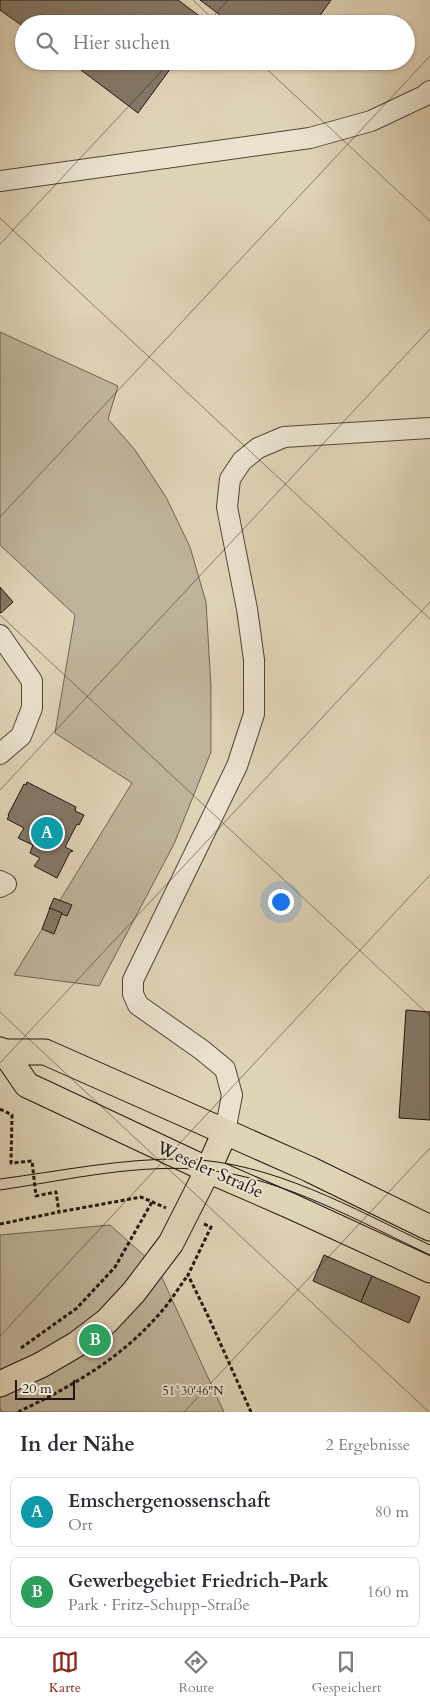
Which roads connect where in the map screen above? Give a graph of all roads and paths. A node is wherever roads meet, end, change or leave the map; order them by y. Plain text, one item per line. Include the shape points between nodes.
1 (430, 91) edge
2 (0, 181) edge
3 (430, 428) edge
4 (0, 635) edge
5 (0, 754) edge
6 (0, 881) edge
7 (0, 887) edge
8 (1, 1054) edge
9 (0, 1108) edge
10 (226, 1132) junction
11 (208, 1170) junction
12 (152, 1202) junction
13 (59, 1212) junction
14 (184, 1216) junction
15 (0, 1224) edge
16 (430, 1228) edge
17 (430, 1270) edge
18 (188, 1274) junction
19 (14, 1351) dead end
20 (0, 1384) edge
21 (18, 1412) edge
22 (251, 1412) edge

1 - 2 lane via 371,121 310,138
3 - 10 lane via 284,437 258,448 242,461 230,479 227,507 252,643 254,714 237,766 133,980 133,994 138,1005 225,1069 232,1095
4 - 5 lane via 32,681 32,708 21,736
6 - 7 lane via 6,884
8 - 10 main road, Weseler Straße via 45,1052
8 - 11 main road, Weseler Straße via 27,1085
9 - 13 path via 12,1115 11,1163 32,1161 36,1196 56,1192
10 - 11 main road
10 - 16 main road, Weseler Straße
11 - 14 main road
11 - 17 main road, Weseler Straße
12 - 13 path via 141,1197
12 - 14 path
12 - 19 path via 115,1267 77,1308
13 - 15 path
14 - 18 path via 211,1227
14 - 20 main road via 171,1243 134,1292 107,1320 78,1344
18 - 21 path via 161,1312 116,1355 81,1380
18 - 22 path

